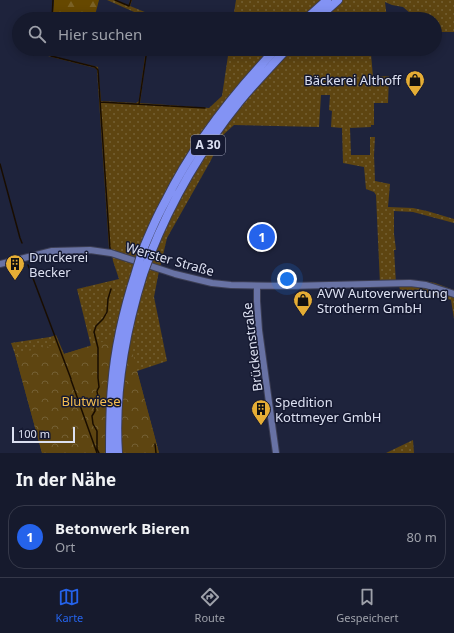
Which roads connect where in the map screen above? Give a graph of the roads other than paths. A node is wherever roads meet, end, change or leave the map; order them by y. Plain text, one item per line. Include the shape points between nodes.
1 (327, 0) edge
2 (338, 0) edge
3 (314, 12) edge
4 (325, 12) edge
5 (269, 56) edge
6 (280, 56) edge
7 (146, 254) junction
8 (0, 264) edge
9 (139, 273) junction
10 (257, 286) junction
11 (454, 294) edge
12 (110, 453) edge
13 (118, 453) edge
14 (276, 453) edge

1 - 3 highway
2 - 4 highway
5 - 7 highway, A 30 via 229,102 181,172 165,201
6 - 7 highway, A 30 via 240,101 198,159
7 - 9 highway, A 30, bridge
8 - 10 main road, Werster Straße via 52,251 90,250 111,253 212,283
9 - 12 highway, A 30 via 125,308 116,352 112,385
9 - 13 highway, A 30 via 124,348 117,424
10 - 11 main road, Werster Straße via 410,283
10 - 14 main road, Brückenstraße via 259,330

